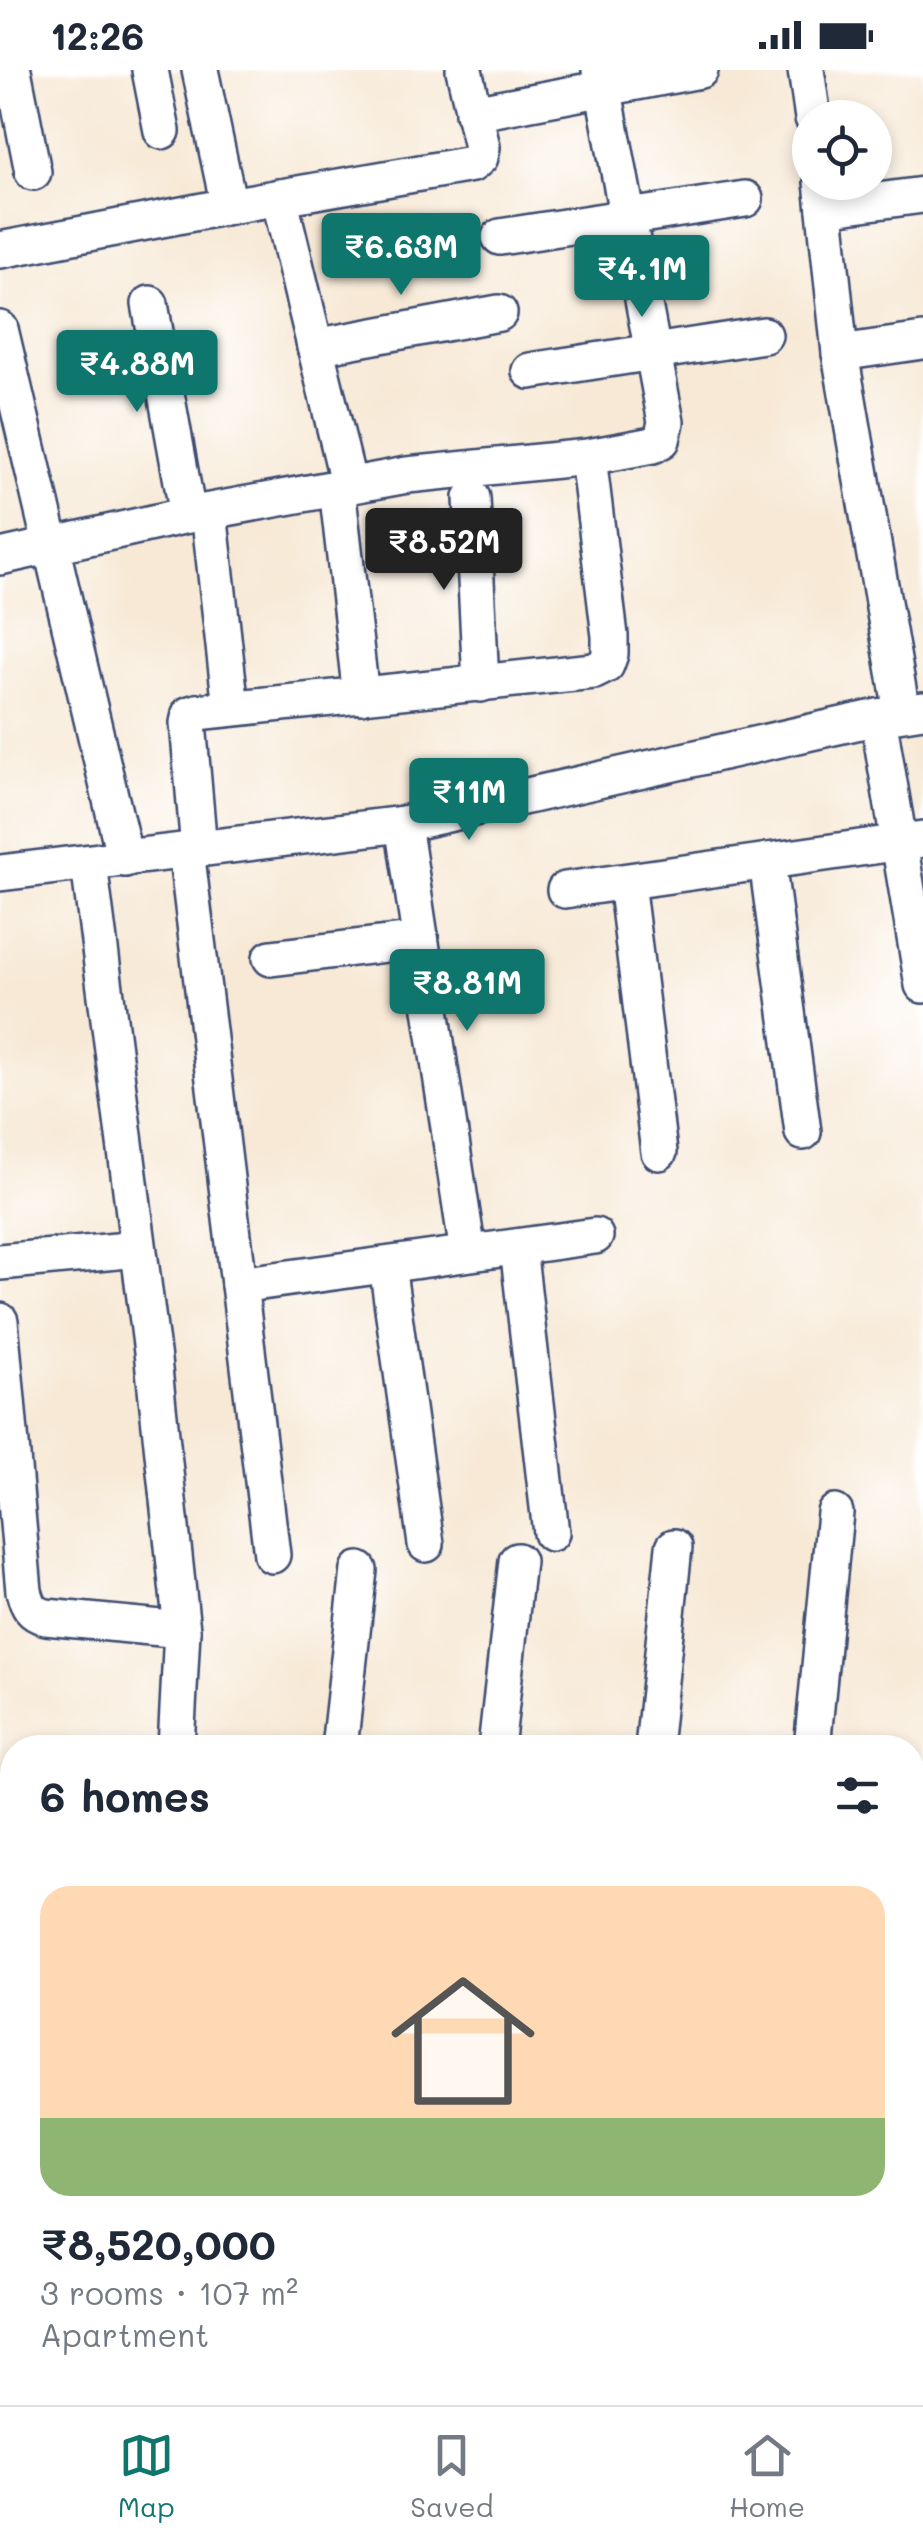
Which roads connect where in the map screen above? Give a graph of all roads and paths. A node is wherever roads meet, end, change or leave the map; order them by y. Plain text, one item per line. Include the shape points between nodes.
1 (13, 70) edge
2 (150, 70) edge
3 (464, 70) edge
4 (700, 70) edge
5 (204, 71) edge
6 (811, 71) edge
7 (601, 79) edge
8 (812, 100) edge
9 (473, 113) junction
10 (162, 131) dead end
11 (33, 172) dead end
12 (892, 195) edge
13 (923, 195) edge
14 (280, 196) junction
15 (746, 200) dead end
16 (824, 200) edge
17 (229, 206) junction
18 (626, 216) junction
19 (500, 237) dead end
20 (0, 250) edge
21 (150, 304) dead end
22 (499, 313) dead end
23 (0, 330) edge
24 (764, 335) dead end
25 (923, 341) edge
26 (315, 347) junction
27 (651, 352) junction
28 (840, 353) junction
29 (530, 371) dead end
30 (588, 457) junction
31 (343, 487) junction
32 (472, 498) dead end
33 (198, 514) junction
34 (51, 544) junction
35 (0, 557) edge
36 (481, 684) junction
37 (360, 696) junction
38 (231, 708) junction
39 (901, 713) edge
40 (403, 824) junction
41 (911, 841) edge
42 (193, 850) junction
43 (125, 859) junction
44 (767, 861) junction
45 (89, 864) junction
46 (0, 872) edge
47 (626, 882) junction
48 (565, 890) dead end
49 (420, 940) junction
50 (271, 958) dead end
51 (923, 986) edge
52 (803, 1132) dead end
53 (659, 1152) dead end
54 (595, 1236) dead end
55 (518, 1247) junction
56 (138, 1249) junction
57 (468, 1254) junction
58 (0, 1262) edge
59 (387, 1265) junction
60 (239, 1285) junction
61 (0, 1321) edge
62 (4, 1414) edge
63 (835, 1513) dead end
64 (551, 1533) dead end
65 (426, 1544) dead end
66 (674, 1546) dead end
67 (272, 1555) dead end
68 (518, 1561) dead end
69 (360, 1570) dead end
70 (182, 1630) junction
71 (177, 1735) edge
72 (341, 1735) edge
73 (498, 1735) edge
74 (654, 1735) edge
75 (813, 1735) edge

1 - 11 street
2 - 10 street
3 - 9 street
4 - 7 street
5 - 17 street
6 - 8 street
7 - 9 street
7 - 18 street
9 - 14 street via 482,146 472,164
12 - 13 street
14 - 17 street
14 - 26 street
15 - 18 street
16 - 28 street
17 - 20 street
18 - 19 street
18 - 27 street
21 - 33 street
22 - 26 street
23 - 34 street
24 - 27 street
25 - 28 street
26 - 31 street
27 - 29 street
27 - 30 street via 666,422 662,440
28 - 39 street
30 - 31 street
30 - 36 street via 610,636 606,665
31 - 33 street
31 - 37 street
32 - 36 street
33 - 34 street
33 - 38 street
34 - 35 street
34 - 43 street
36 - 37 street
37 - 38 street
38 - 42 street via 190,714
39 - 40 street
39 - 41 street
40 - 42 street
40 - 49 street
41 - 44 street
41 - 51 street
42 - 43 street
42 - 60 street
43 - 45 street
44 - 47 street
44 - 52 street
45 - 46 street
45 - 56 street
47 - 48 street
47 - 53 street
49 - 50 street
49 - 57 street
54 - 55 street
55 - 57 street
55 - 64 street
56 - 58 street
56 - 70 street
57 - 59 street
59 - 60 street
59 - 65 street
60 - 67 street
61 - 62 street
62 - 70 street via 28,1605 46,1616
63 - 75 street
66 - 74 street
68 - 73 street
69 - 72 street
70 - 71 street

